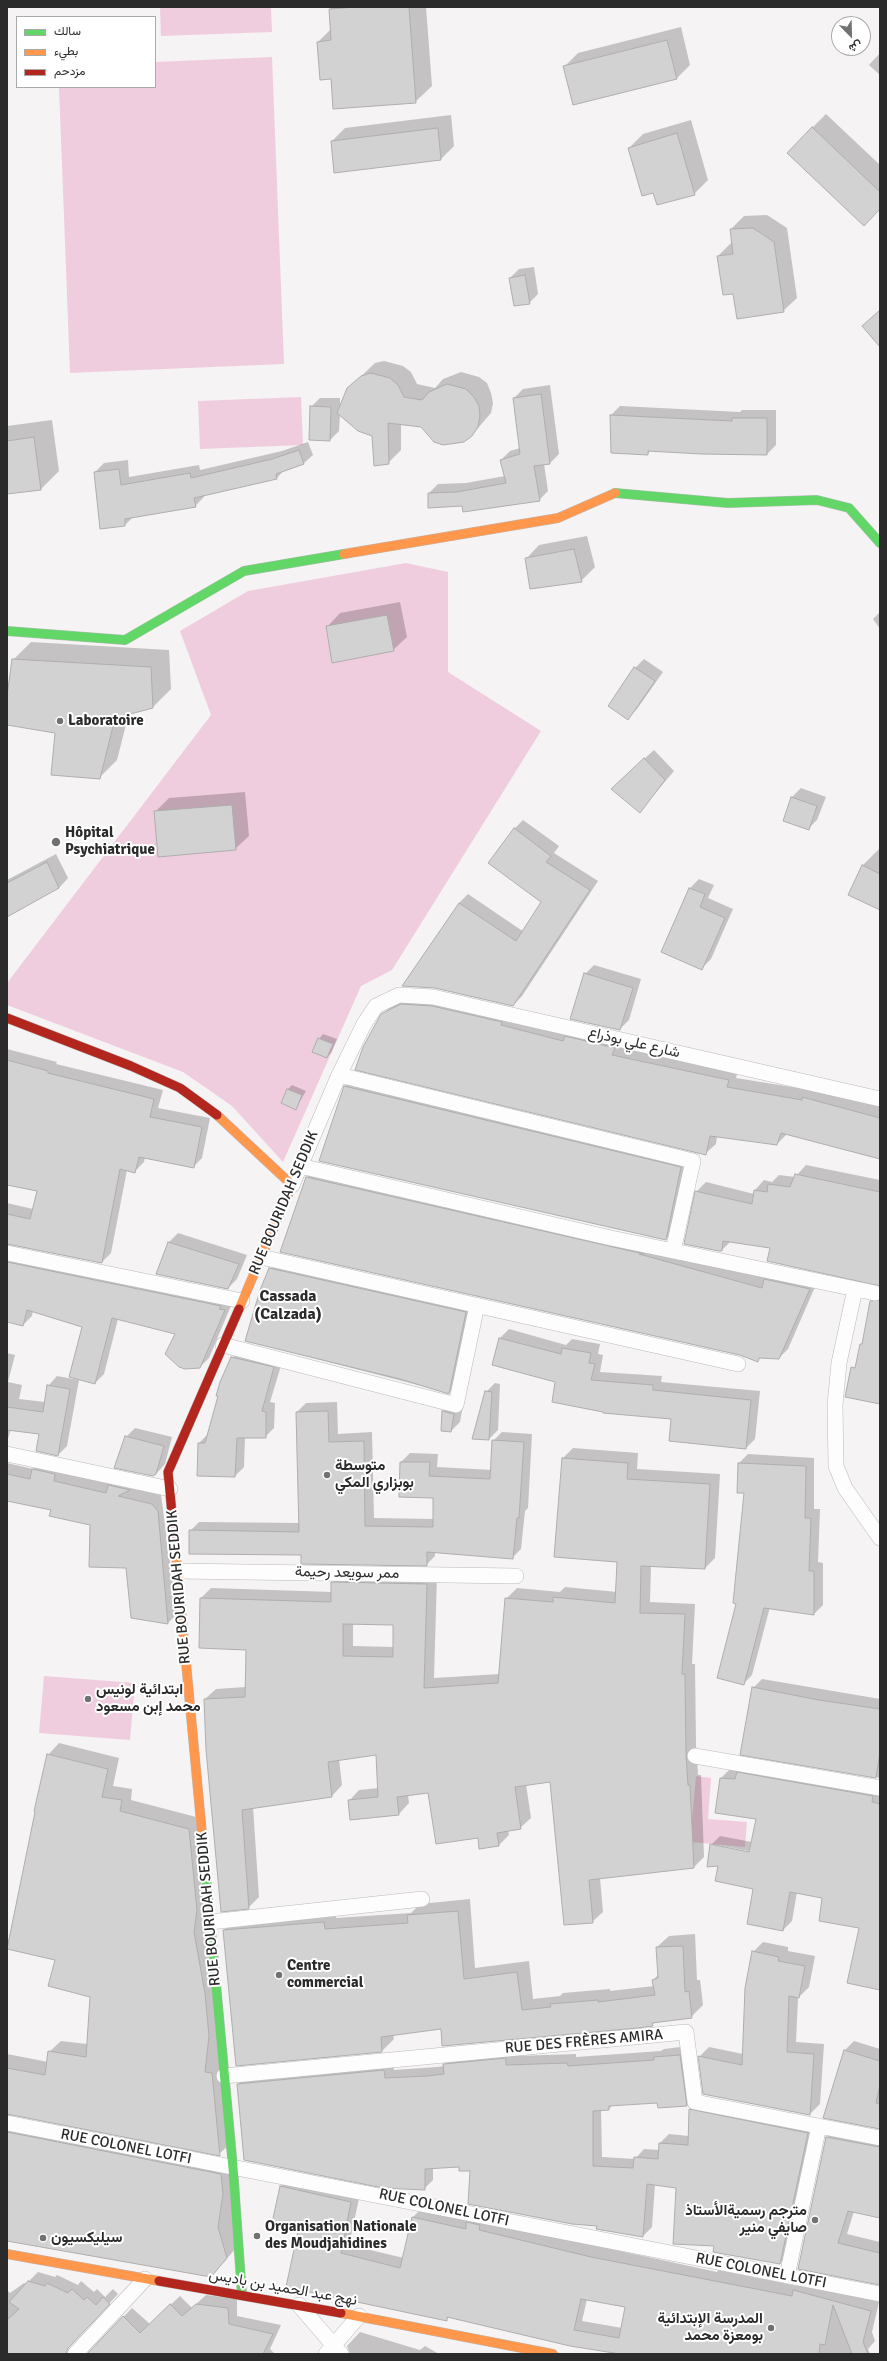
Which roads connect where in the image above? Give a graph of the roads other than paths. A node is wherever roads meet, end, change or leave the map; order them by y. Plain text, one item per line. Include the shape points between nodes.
1 (880, 543) edge
2 (7, 632) edge
3 (388, 998) joint
4 (7, 1018) edge
5 (339, 1076) junction
6 (880, 1099) edge
7 (300, 1166) junction
8 (292, 1185) junction
9 (673, 1251) junction
10 (7, 1252) edge
11 (261, 1256) junction
12 (855, 1289) junction
13 (875, 1293) dead end
14 (242, 1301) junction
15 (477, 1305) junction
16 (223, 1345) junction
17 (738, 1364) dead end
18 (7, 1454) edge
19 (170, 1489) junction
20 (880, 1538) edge
21 (177, 1571) junction
22 (516, 1576) dead end
23 (695, 1756) dead end
24 (880, 1788) edge
25 (422, 1899) dead end
26 (210, 1922) junction
27 (224, 2076) junction
28 (7, 2123) edge
29 (819, 2126) junction
30 (880, 2138) edge
31 (233, 2168) junction
32 (7, 2254) edge
33 (787, 2276) junction
34 (145, 2279) junction
35 (880, 2294) edge
36 (242, 2295) junction
37 (299, 2305) junction
38 (359, 2316) junction
39 (333, 2351) edge
40 (75, 2354) edge
41 (553, 2354) edge

1 - 2 main road via 849,508 817,500 728,504 613,493 558,518 244,571 125,640
3 - 5 street, RUE BOURIDAH SEDDIK via 376,1006 368,1016
3 - 6 street, شارع علي بوذراع via 408,994 433,996
4 - 8 main road via 131,1066 180,1088 217,1115
5 - 7 street, RUE BOURIDAH SEDDIK
5 - 9 street via 693,1160
7 - 8 street, RUE BOURIDAH SEDDIK
7 - 9 street
8 - 11 main road, RUE BOURIDAH SEDDIK
9 - 12 street
10 - 14 street
11 - 14 main road, RUE BOURIDAH SEDDIK
11 - 15 street
12 - 13 street
12 - 20 street via 839,1363 835,1405 836,1466 845,1488
14 - 16 main road, RUE BOURIDAH SEDDIK
15 - 16 street via 456,1405
15 - 17 street
16 - 19 main road, RUE BOURIDAH SEDDIK via 168,1472
18 - 19 street
19 - 21 main road, RUE BOURIDAH SEDDIK
21 - 22 street, ممر سويعد رحيمة
21 - 26 main road, RUE BOURIDAH SEDDIK
23 - 24 street
25 - 26 street
26 - 27 main road, RUE BOURIDAH SEDDIK
27 - 29 street, RUE DES FRÈRES AMIRA via 686,2032 695,2102
27 - 31 main road, RUE BOURIDAH SEDDIK
28 - 31 street, RUE COLONEL LOTFI
29 - 30 street, RUE DES FRÈRES AMIRA
29 - 33 street
31 - 33 street, RUE COLONEL LOTFI
31 - 36 main road, RUE BOURIDAH SEDDIK
32 - 34 main road, نهج عبد الحميد بن باديس
33 - 35 street, RUE COLONEL LOTFI
34 - 36 main road, نهج عبد الحميد بن باديس
34 - 40 street
36 - 37 main road, نهج عبد الحميد بن باديس
37 - 38 main road, نهج عبد الحميد بن باديس
37 - 39 street
38 - 39 street
38 - 41 main road, نهج عبد الحميد بن باديس

